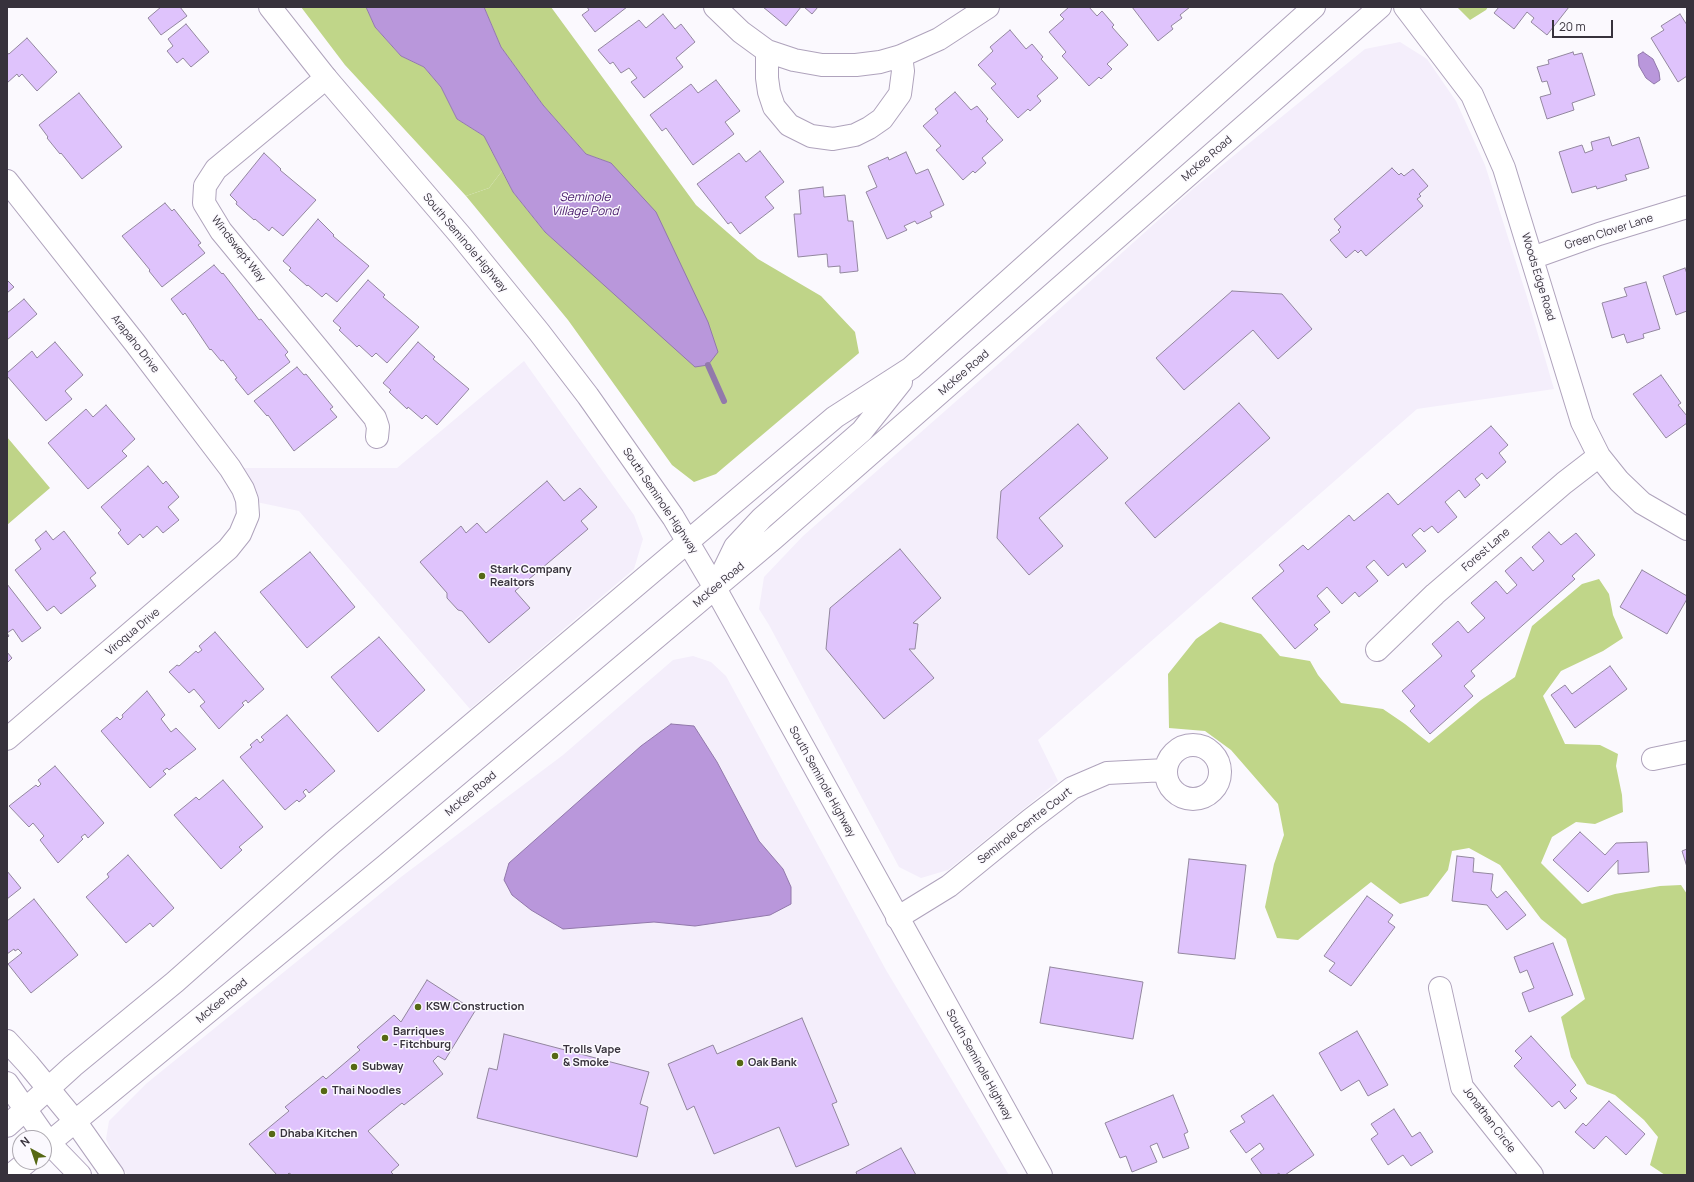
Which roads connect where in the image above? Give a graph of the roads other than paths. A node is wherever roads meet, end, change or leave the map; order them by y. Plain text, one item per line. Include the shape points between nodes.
1 (270, 7) edge
2 (715, 7) edge
3 (988, 7) edge
4 (1314, 7) edge
5 (1380, 7) edge
6 (1405, 7) edge
7 (767, 51) junction
8 (901, 56) junction
9 (326, 78) junction
10 (7, 181) edge
11 (1687, 207) edge
12 (1532, 258) junction
13 (911, 368) junction
14 (377, 437) dead end
15 (1600, 456) junction
16 (248, 515) joint
17 (1687, 528) edge
18 (688, 542) junction
19 (715, 588) junction
20 (1377, 650) dead end
21 (7, 739) edge
22 (1687, 752) edge
23 (1653, 759) dead end
24 (1166, 770) dead end
25 (897, 918) junction
26 (1440, 988) dead end
27 (7, 1041) edge
28 (7, 1083) edge
29 (49, 1089) junction
30 (26, 1110) junction
31 (75, 1121) junction
32 (7, 1126) edge
33 (38, 1130) edge
34 (52, 1141) edge
35 (52, 1150) edge
36 (80, 1175) edge
37 (113, 1175) edge
38 (1040, 1175) edge
39 (1532, 1175) edge

1 - 9 street, South Seminole Highway
2 - 7 street via 741,32
3 - 8 street via 939,39
4 - 13 street
5 - 19 street, McKee Road
6 - 12 street, Woods Edge Road via 1472,95 1504,168
7 - 8 street via 794,60 822,65 856,65
7 - 8 street via 767,78 774,107 789,125 811,136 833,139 855,135 882,119 900,94 903,71
9 - 14 street, Windswept Way via 216,169 205,186 204,203 221,231 376,418
9 - 18 street, South Seminole Highway via 539,332 588,396
10 - 16 street, Arapaho Drive via 230,468 243,489
11 - 12 street, Green Clover Lane
12 - 15 street, Woods Edge Road via 1582,422
13 - 18 street via 835,417
13 - 19 street via 862,431 762,518 735,547
15 - 17 street, Woods Edge Road via 1619,481 1642,503
15 - 20 street, Forest Lane via 1564,483 1435,594
16 - 21 street, Viroqua Drive via 240,534 228,549
18 - 19 street, South Seminole Highway
18 - 29 street via 339,837
19 - 25 street, South Seminole Highway
19 - 31 street, McKee Road via 385,866
22 - 23 street
24 - 25 street, Seminole Centre Court via 1107,773 1072,788 948,886
25 - 38 street, South Seminole Highway
26 - 39 street, Jonathan Circle via 1462,1088
27 - 29 street
28 - 30 street
29 - 30 street
29 - 31 street
30 - 32 street
30 - 33 street
31 - 34 street, McKee Road
31 - 37 street
35 - 36 street

